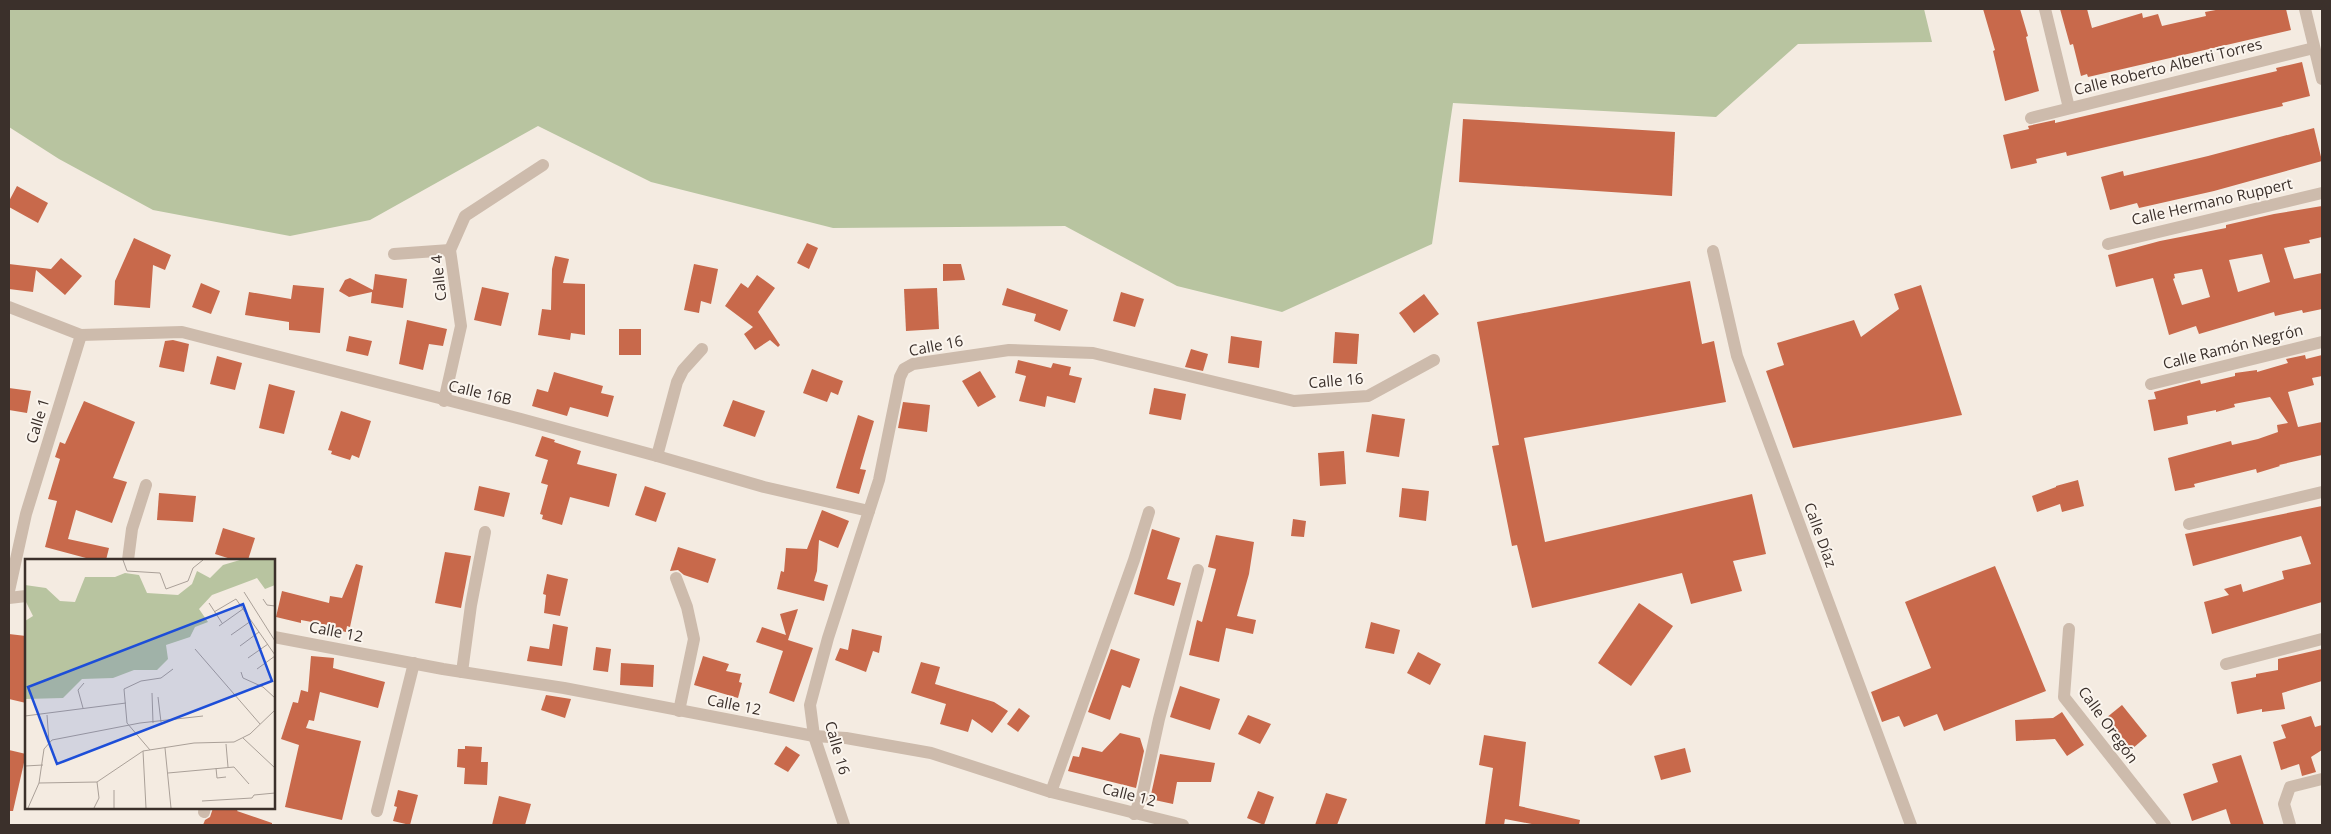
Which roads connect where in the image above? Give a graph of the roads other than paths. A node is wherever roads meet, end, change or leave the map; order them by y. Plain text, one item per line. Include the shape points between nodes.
1 (2045, 9) edge
2 (2305, 9) edge
3 (2314, 48) junction
4 (2322, 79) edge
5 (2069, 108) junction
6 (2031, 118) dead end
7 (543, 166) dead end
8 (2322, 192) edge
9 (2108, 244) dead end
10 (450, 250) junction
11 (1712, 252) dead end
12 (394, 254) dead end
13 (9, 306) edge
14 (81, 335) junction
15 (2322, 342) edge
16 (702, 349) dead end
17 (1434, 360) dead end
18 (2151, 384) dead end
19 (444, 401) junction
20 (657, 456) junction
21 (146, 485) dead end
22 (2322, 492) edge
23 (869, 511) junction
24 (1149, 512) dead end
25 (2189, 524) dead end
26 (485, 532) dead end
27 (13, 548) edge
28 (128, 559) edge
29 (1198, 570) dead end
30 (676, 578) dead end
31 (9, 591) edge
32 (25, 596) edge
33 (9, 598) edge
34 (2069, 630) dead end
35 (275, 637) edge
36 (2322, 639) edge
37 (414, 663) junction
38 (2226, 664) dead end
39 (462, 672) junction
40 (679, 711) junction
41 (814, 736) junction
42 (2322, 779) edge
43 (1051, 792) junction
44 (377, 811) dead end
45 (1134, 814) junction
46 (844, 825) edge
47 (1183, 825) edge
48 (1911, 825) edge
49 (2165, 825) edge
50 (2290, 825) edge

1 - 5 street
2 - 3 street
3 - 4 street
3 - 5 street, Calle Roberto Alberti Torres
5 - 6 street, Calle Roberto Alberti Torres
7 - 10 street, Calle 4 via 465,216
8 - 9 street, Calle Hermano Ruppert
10 - 12 street
10 - 19 street, Calle 4 via 461,326
11 - 48 street, Calle Díaz via 1737,356
13 - 14 street
14 - 19 street, Calle 16B via 182,332
14 - 27 street, Calle 1
15 - 18 street, Calle Ramón Negrón
16 - 20 street via 677,382
17 - 23 street, Calle 16 via 1368,396 1294,401 1093,353 1009,350 913,364 904,369 900,377 879,480
19 - 20 street, Calle 16B
20 - 23 street, Calle 16B via 764,487
21 - 28 street via 132,529
22 - 25 street
23 - 41 street, Calle 16 via 810,705
24 - 43 street
26 - 39 street
27 - 31 street, Calle 1
29 - 45 street via 1142,797
30 - 40 street via 694,639
32 - 33 street
34 - 49 street, Calle Oregón via 2064,697
35 - 37 street, Calle 12
36 - 38 street
37 - 39 street, Calle 12
37 - 44 street
39 - 40 street, Calle 12
40 - 41 street, Calle 12
41 - 43 street, Calle 12 via 846,738 930,753
41 - 46 street, Calle 16
42 - 50 street via 2290,787 2284,804
43 - 45 street, Calle 12
45 - 47 street, Calle 12

